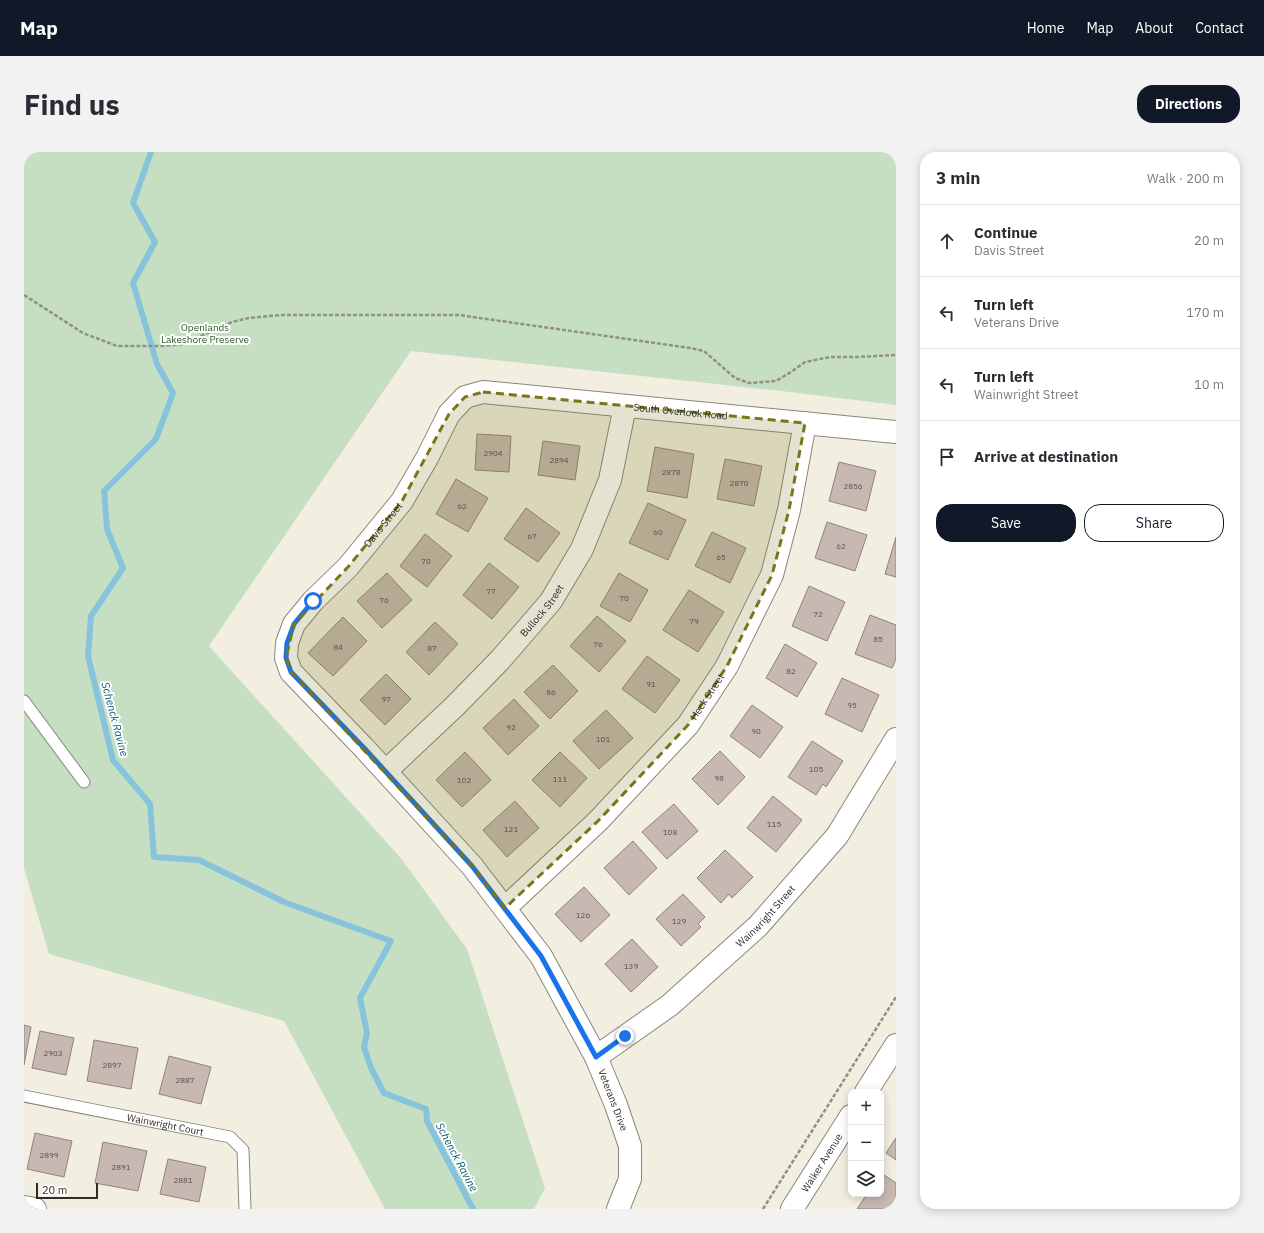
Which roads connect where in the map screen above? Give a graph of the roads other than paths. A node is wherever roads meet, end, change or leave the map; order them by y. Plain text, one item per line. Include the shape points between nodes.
1 (465, 397) joint
2 (625, 406) junction
3 (804, 423) junction
4 (896, 432) edge
5 (287, 643) joint
6 (24, 701) edge
7 (896, 739) edge
8 (386, 771) junction
9 (84, 782) dead end
10 (505, 908) junction
11 (896, 1047) edge
12 (596, 1057) junction
13 (868, 1089) edge
14 (24, 1096) edge
15 (848, 1121) edge
16 (24, 1207) edge
17 (35, 1209) edge
18 (245, 1209) edge
19 (618, 1209) edge
20 (792, 1209) edge

1 - 2 street, South Overlook Road via 483,392
1 - 5 street, Davis Street via 449,414 428,458 402,501 348,566 294,624
2 - 3 street, South Overlook Road
2 - 8 street, Bullock Street via 610,480 582,549 551,601 500,660
3 - 4 street, South Overlook Road
3 - 10 street, Heck Street via 789,510 772,575 727,666 688,725 598,821
5 - 8 street, Veterans Drive via 286,658 291,672
6 - 9 lane
7 - 12 street, Wainwright Street via 837,836 758,926 670,1005
8 - 10 street, Veterans Drive via 472,866
10 - 12 street, Veterans Drive via 541,956
11 - 13 street
12 - 19 street, Veterans Drive via 630,1146 630,1179
14 - 18 lane, Wainwright Court via 230,1137 243,1150
15 - 20 street, Walker Avenue
16 - 17 street

